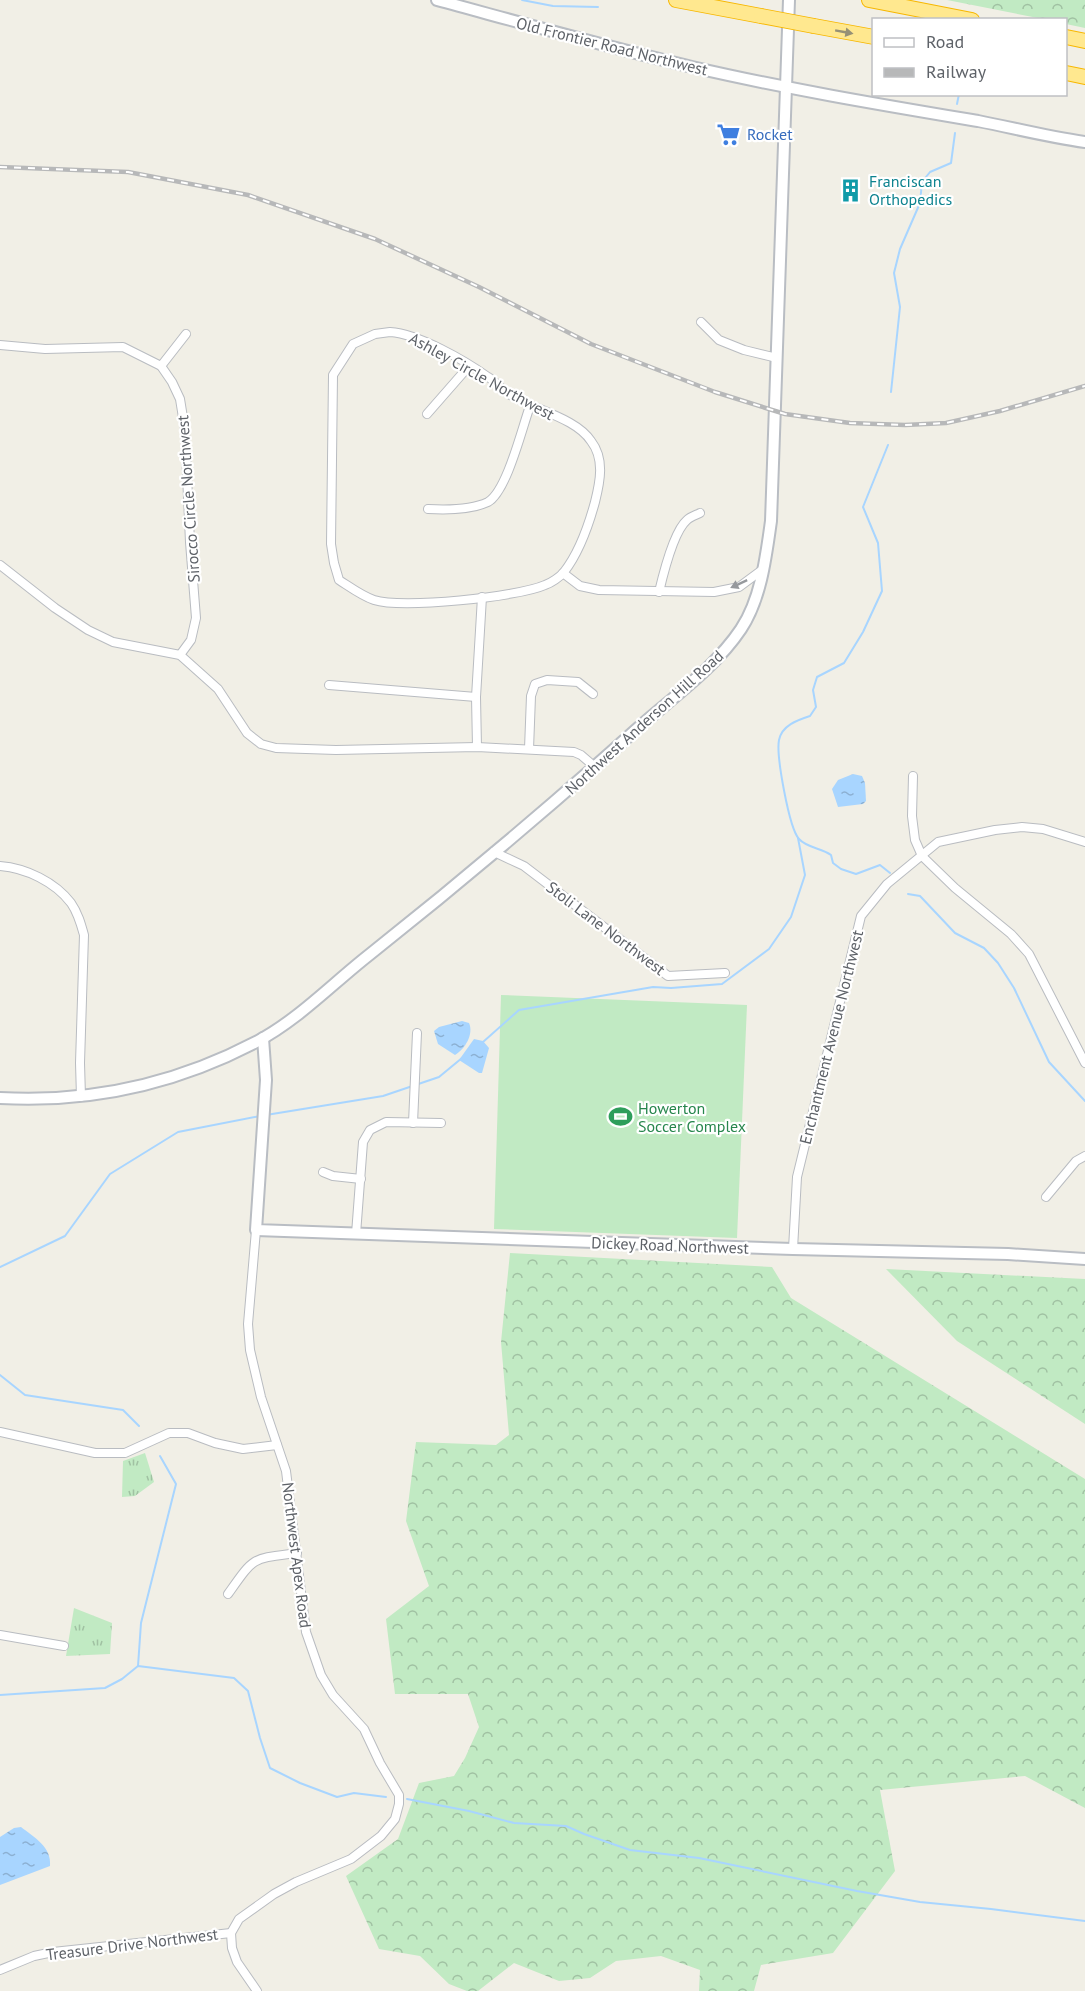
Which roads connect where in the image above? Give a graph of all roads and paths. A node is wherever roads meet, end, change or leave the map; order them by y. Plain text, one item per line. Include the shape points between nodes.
1 (437, 0) edge
2 (676, 0) edge
3 (789, 0) edge
4 (869, 0) edge
5 (962, 18) edge
6 (872, 37) edge
7 (1067, 37) edge
8 (1085, 41) edge
9 (1067, 74) edge
10 (1085, 77) edge
11 (787, 87) junction
12 (1085, 142) edge
13 (701, 322) dead end
14 (186, 334) dead end
15 (0, 345) edge
16 (777, 358) junction
17 (161, 366) junction
18 (470, 366) junction
19 (530, 406) junction
20 (427, 414) dead end
21 (428, 509) dead end
22 (700, 513) dead end
23 (0, 565) edge
24 (762, 570) junction
25 (563, 573) junction
26 (659, 592) junction
27 (482, 597) junction
28 (180, 655) junction
29 (329, 685) dead end
30 (593, 694) dead end
31 (476, 697) junction
32 (477, 747) junction
33 (529, 749) junction
34 (595, 767) junction
35 (912, 776) dead end
36 (1085, 842) edge
37 (494, 852) junction
38 (922, 856) junction
39 (0, 866) edge
40 (725, 974) dead end
41 (417, 1033) dead end
42 (263, 1038) junction
43 (1085, 1063) edge
44 (81, 1097) junction
45 (0, 1098) edge
46 (413, 1123) junction
47 (441, 1123) dead end
48 (1085, 1156) edge
49 (323, 1172) dead end
50 (361, 1179) junction
51 (1046, 1197) dead end
52 (256, 1230) junction
53 (356, 1234) junction
54 (793, 1249) junction
55 (1085, 1259) edge
56 (0, 1432) edge
57 (277, 1445) junction
58 (297, 1553) junction
59 (228, 1594) dead end
60 (0, 1635) edge
61 (64, 1646) dead end
62 (231, 1933) junction
63 (0, 1970) edge
64 (257, 1991) edge

1 - 11 street, Old Frontier Road Northwest via 572,37
2 -> 6 highway, bridge
3 - 11 street, Northwest Anderson Hill Road
4 - 5 highway
7 - 8 highway
9 - 10 highway
11 - 12 street, Old Frontier Road Northwest
11 - 16 street, Northwest Anderson Hill Road
13 - 16 street via 719,340
14 - 17 street
15 - 17 street via 45,349 123,347
16 - 24 street, Northwest Anderson Hill Road via 771,521
17 - 28 street, Sirocco Circle Northwest via 180,399 185,430 196,618 191,640
18 - 19 street, Ashley Circle Northwest
18 - 20 street
18 - 27 street, Ashley Circle Northwest via 401,333 362,338 346,352 332,384 331,544 339,580 375,600 434,603
19 - 21 street via 497,494 473,506
19 - 25 street, Ashley Circle Northwest via 580,429 591,440 600,464 593,509
22 - 26 street via 686,520 664,568
23 - 28 street via 88,630 113,642
24 -> 26 street via 739,587
24 - 34 street, Northwest Anderson Hill Road via 749,615 728,646
25 - 26 street via 580,586 599,590
25 - 27 street, Ashley Circle Northwest via 546,585
27 - 31 street
28 - 32 street via 218,689 248,733 261,744 336,750
29 - 31 street
30 - 33 street via 578,682 547,680 535,684
31 - 32 street
32 - 33 street
33 - 34 street via 574,752
34 - 37 street, Northwest Anderson Hill Road
35 - 38 street via 915,840
36 - 38 street, Enchantment Avenue Northwest via 1022,827 938,842
37 - 40 street, Stoli Lane Northwest via 524,866 668,976
37 - 42 street, Northwest Anderson Hill Road
38 - 43 street via 1029,954
38 - 54 street, Enchantment Avenue Northwest via 887,884 861,916 797,1177
39 - 44 street via 32,874 50,884 78,915 84,934
41 - 46 street
42 - 44 street, Northwest Anderson Hill Road via 160,1080
42 - 52 street, Northwest Apex Road via 266,1080
44 - 45 street, Northwest Anderson Hill Road
46 - 47 street
46 - 50 street via 386,1122 370,1130 363,1142
48 - 51 street via 1076,1161
49 - 50 street
50 - 53 street
52 - 53 street, Dickey Road Northwest
52 - 57 street, Northwest Apex Road via 248,1324 250,1350
53 - 54 street, Dickey Road Northwest
54 - 55 street, Dickey Road Northwest
56 - 57 street via 95,1453 125,1453 169,1433 188,1432 243,1449
57 - 58 street, Northwest Apex Road via 286,1471
58 - 59 street via 253,1561
58 - 62 street, Northwest Apex Road via 306,1632 321,1676 364,1728 399,1795 399,1804 381,1836 351,1859 274,1894 240,1919
60 - 61 street
62 - 63 street, Treasure Drive Northwest via 53,1952
62 - 64 street via 237,1962

